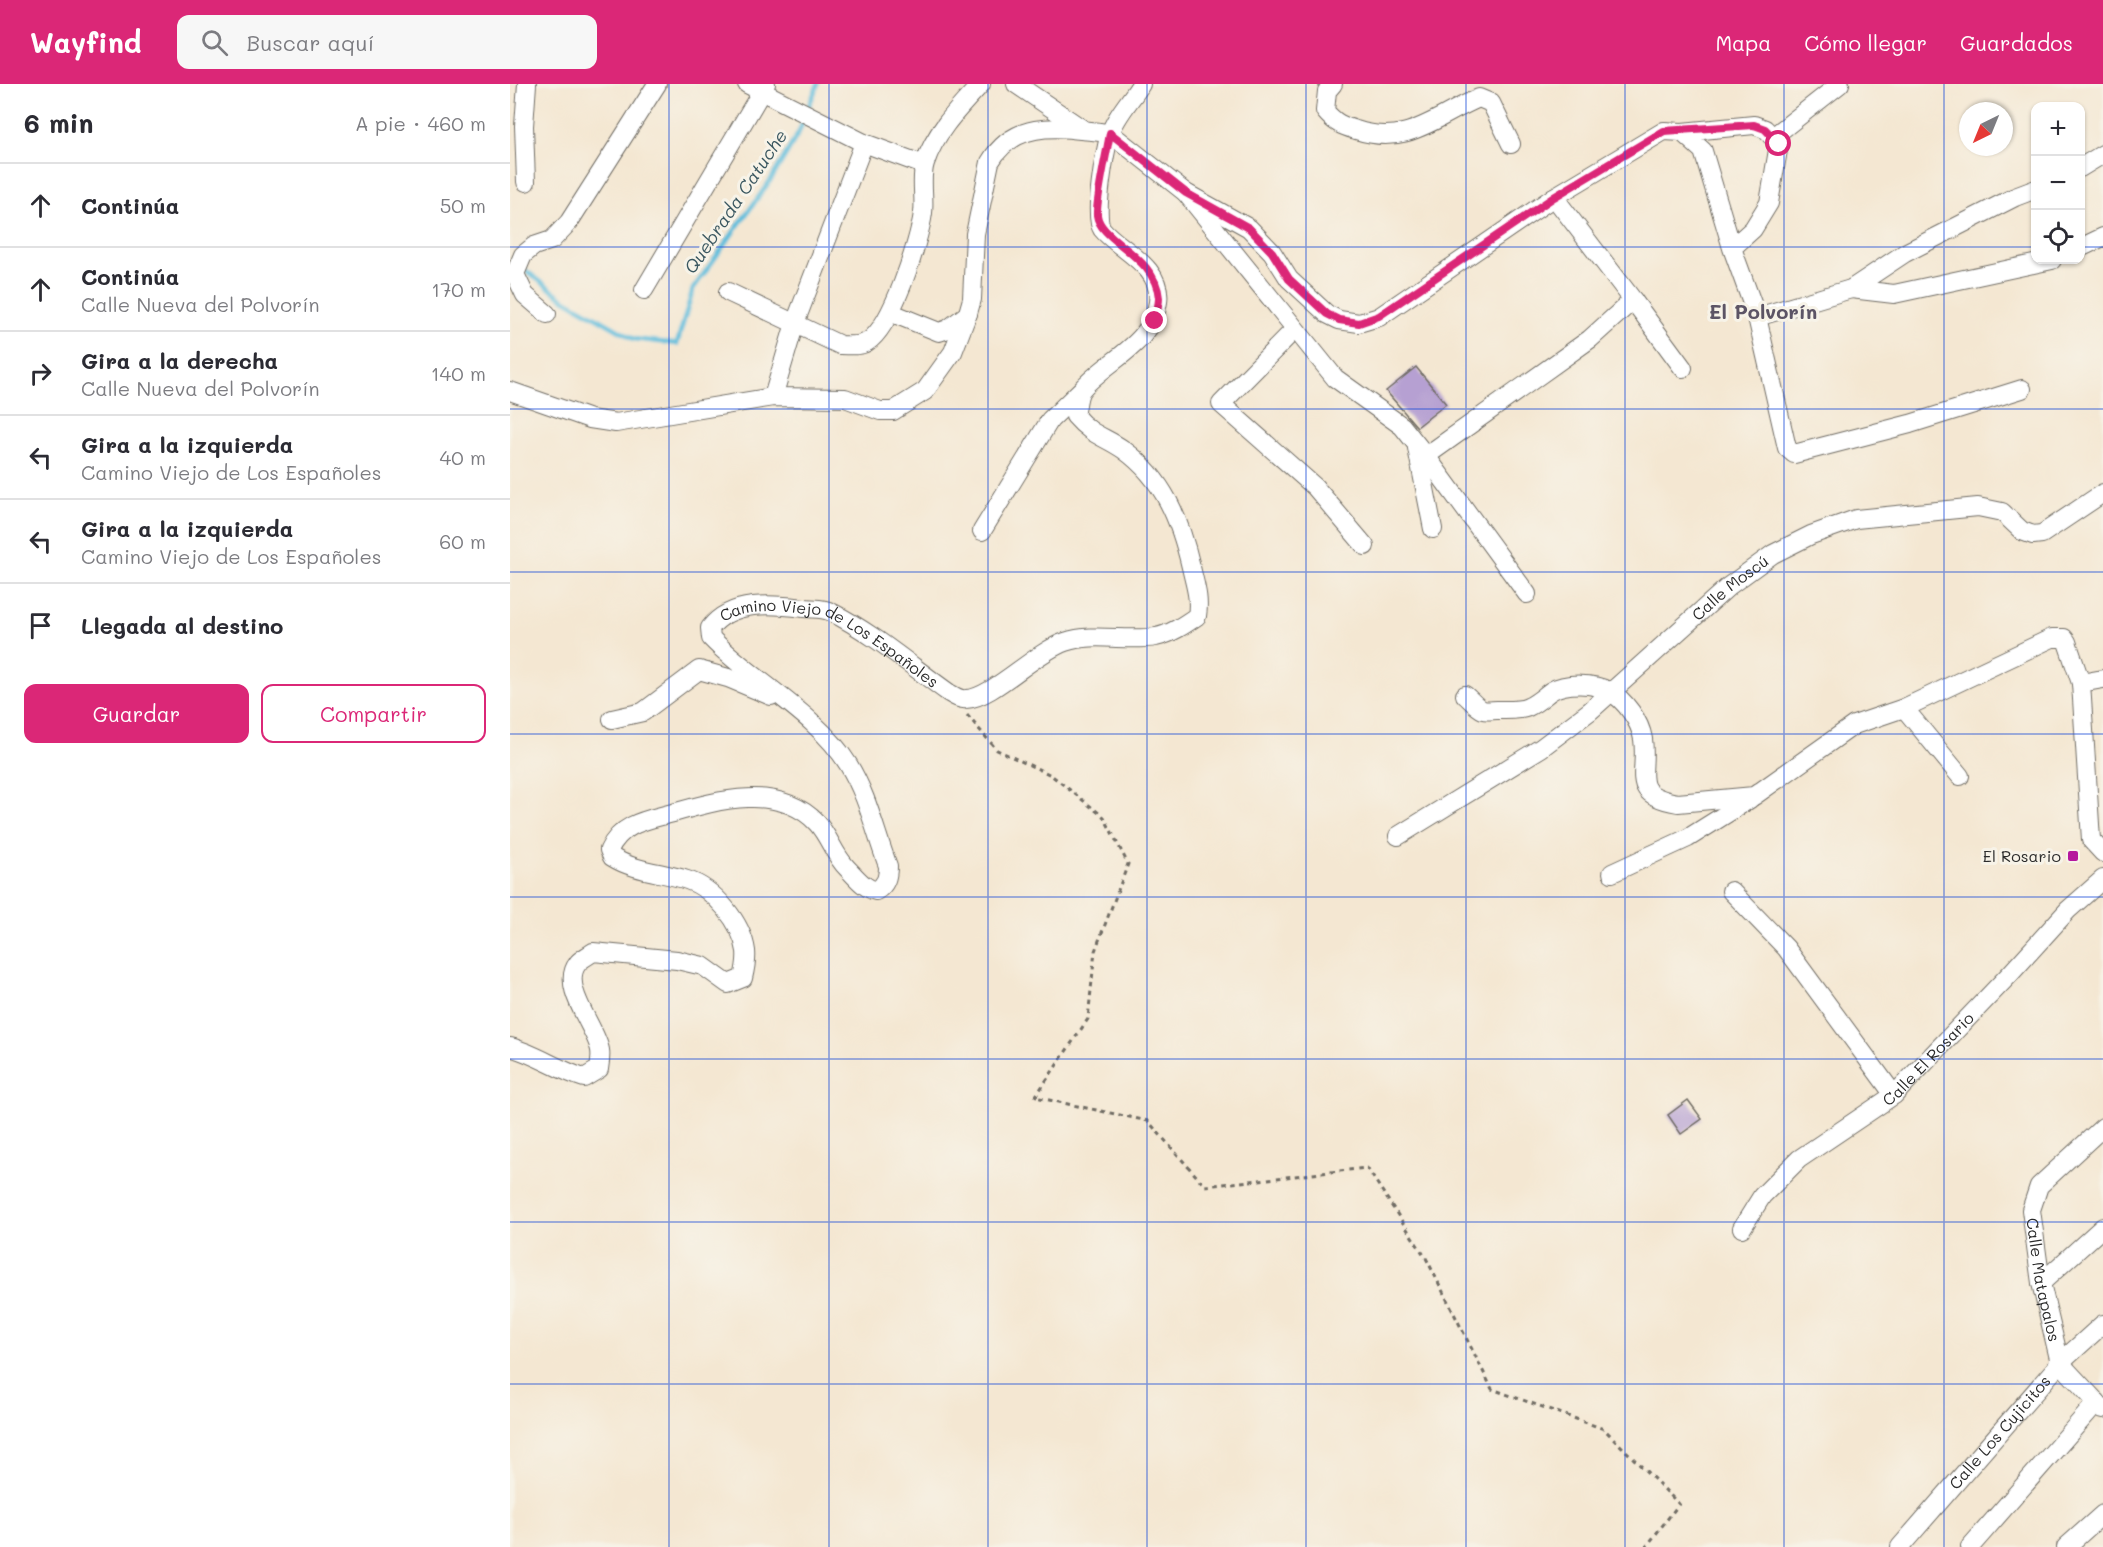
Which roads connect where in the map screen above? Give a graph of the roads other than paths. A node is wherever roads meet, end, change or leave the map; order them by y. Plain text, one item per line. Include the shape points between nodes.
1 (527, 84) edge
2 (657, 84) edge
3 (981, 84) edge
4 (1016, 84) edge
5 (1141, 84) edge
6 (1333, 84) edge
7 (1840, 84) edge
8 (758, 87) edge
9 (1085, 130) junction
10 (1682, 132) junction
11 (1110, 133) junction
12 (1774, 136) junction
13 (864, 143) junction
14 (1510, 144) dead end
15 (2103, 154) edge
16 (924, 165) junction
17 (2085, 165) edge
18 (526, 182) dead end
19 (2031, 191) edge
20 (1186, 193) junction
21 (1554, 197) junction
22 (2103, 237) edge
23 (2085, 246) edge
24 (1732, 248) junction
25 (2033, 264) edge
26 (1851, 289) junction
27 (644, 290) dead end
28 (728, 292) dead end
29 (1633, 300) junction
30 (892, 313) junction
31 (968, 313) junction
32 (547, 314) dead end
33 (1757, 317) junction
34 (795, 323) junction
35 (1295, 328) junction
36 (1683, 368) dead end
37 (2022, 389) dead end
38 (510, 391) edge
39 (1080, 391) junction
40 (773, 397) junction
41 (1421, 450) junction
42 (2103, 493) edge
43 (1433, 529) dead end
44 (982, 531) dead end
45 (1365, 546) dead end
46 (1527, 594) dead end
47 (2103, 679) edge
48 (2081, 683) junction
49 (1610, 692) junction
50 (1465, 695) dead end
51 (789, 704) junction
52 (1904, 708) junction
53 (612, 719) dead end
54 (1960, 776) dead end
55 (1754, 796) junction
56 (1398, 836) dead end
57 (2103, 853) edge
58 (1612, 873) dead end
59 (2103, 879) edge
60 (1731, 891) dead end
61 (510, 1047) edge
62 (1894, 1095) junction
63 (2103, 1127) edge
64 (2103, 1227) edge
65 (1742, 1228) dead end
66 (2041, 1283) junction
67 (2103, 1323) edge
68 (2060, 1363) junction
69 (2100, 1405) edge
70 (2103, 1514) edge
71 (1900, 1547) edge
72 (1970, 1547) edge
73 (2066, 1547) edge

1 - 18 street
2 - 32 street via 569,222 552,240 523,255 514,274 525,295
3 - 16 street via 934,141
4 - 9 street
5 - 11 street
6 - 14 street via 1327,91 1325,111 1335,123 1371,135 1398,136 1460,106 1485,99 1491,103
7 - 12 street
8 - 13 street via 791,109
8 - 27 street
9 - 11 street
9 - 31 street via 1045,126 1013,137 996,151 990,162 975,234
10 - 12 street via 1754,125
10 - 21 street via 1664,131
10 - 24 street via 1703,151
11 - 20 street
11 - 39 street via 1097,214 1102,228 1136,255 1154,280 1159,299 1155,321
12 - 24 street via 1779,153 1769,203 1754,229
13 - 16 street
13 - 34 street
15 - 17 street
16 - 30 street via 923,213
19 - 26 street via 1905,253
20 - 21 street via 1249,228 1272,252 1289,279 1327,314 1359,323 1379,316
20 - 35 street
21 - 29 street
22 - 23 street
24 - 33 street
25 - 26 street via 1894,294
26 - 33 street
28 - 34 street
29 - 36 street
29 - 41 street via 1590,339
30 - 31 street via 939,332
30 - 34 street via 869,341 857,346 840,345
31 - 40 street via 953,352 925,391 893,411 880,411 845,398
33 - 37 street via 1788,448 1794,454
34 - 40 street
35 - 41 street via 1335,378 1402,426
35 - 45 street via 1221,404 1315,487
38 - 40 street via 590,419 616,423
39 - 44 street via 1050,420
39 - 51 street, Camino Viejo de Los Españoles via 1075,416 1087,430 1123,449 1156,479 1172,505 1181,524 1200,600 1197,616 1172,632 1155,637 1092,637 1064,643 1038,656 978,698 963,700 855,625 828,611 765,605 732,611 716,620 710,628 711,638
41 - 43 street
41 - 46 street
42 - 49 street, Calle Moscú via 2042,534 2022,531 2002,512 1978,507 1856,519 1811,535 1773,554 1729,586
47 - 48 street
48 - 52 street via 2067,642 2058,637
48 - 57 street via 2091,840
49 - 50 street via 1579,685 1554,689 1528,707 1506,710 1483,710
49 - 55 street via 1633,714 1640,729 1641,779 1647,791 1666,802 1678,803
49 - 56 street, Calle Moscú via 1541,748
51 - 53 street via 699,670 643,712
51 - 61 street, Camino Viejo de Los Españoles via 847,762 862,789 888,866 888,878 882,888 876,891 862,883 842,862 819,825 804,812 760,798 729,798 630,825 614,839 609,850 612,857 649,872 689,880 706,890 730,914 743,938 747,954 743,978 728,984 703,966 593,952 577,964 572,980 577,1001 596,1034 601,1052 599,1069 584,1078
52 - 54 street
52 - 55 street via 1854,725
55 - 58 street via 1688,838
59 - 62 street, Calle El Rosario via 2068,910
60 - 62 street via 1786,948
62 - 65 street, Calle El Rosario via 1799,1159 1762,1196
63 - 66 street, Calle Matapalos via 2046,1178 2033,1199 2031,1210
64 - 66 street
66 - 68 street, Calle Matapalos
67 - 68 street, Calle Los Cujicitos
68 - 69 street, Calle Matapalos
68 - 71 street, Calle Los Cujicitos
69 - 72 street
70 - 73 street

